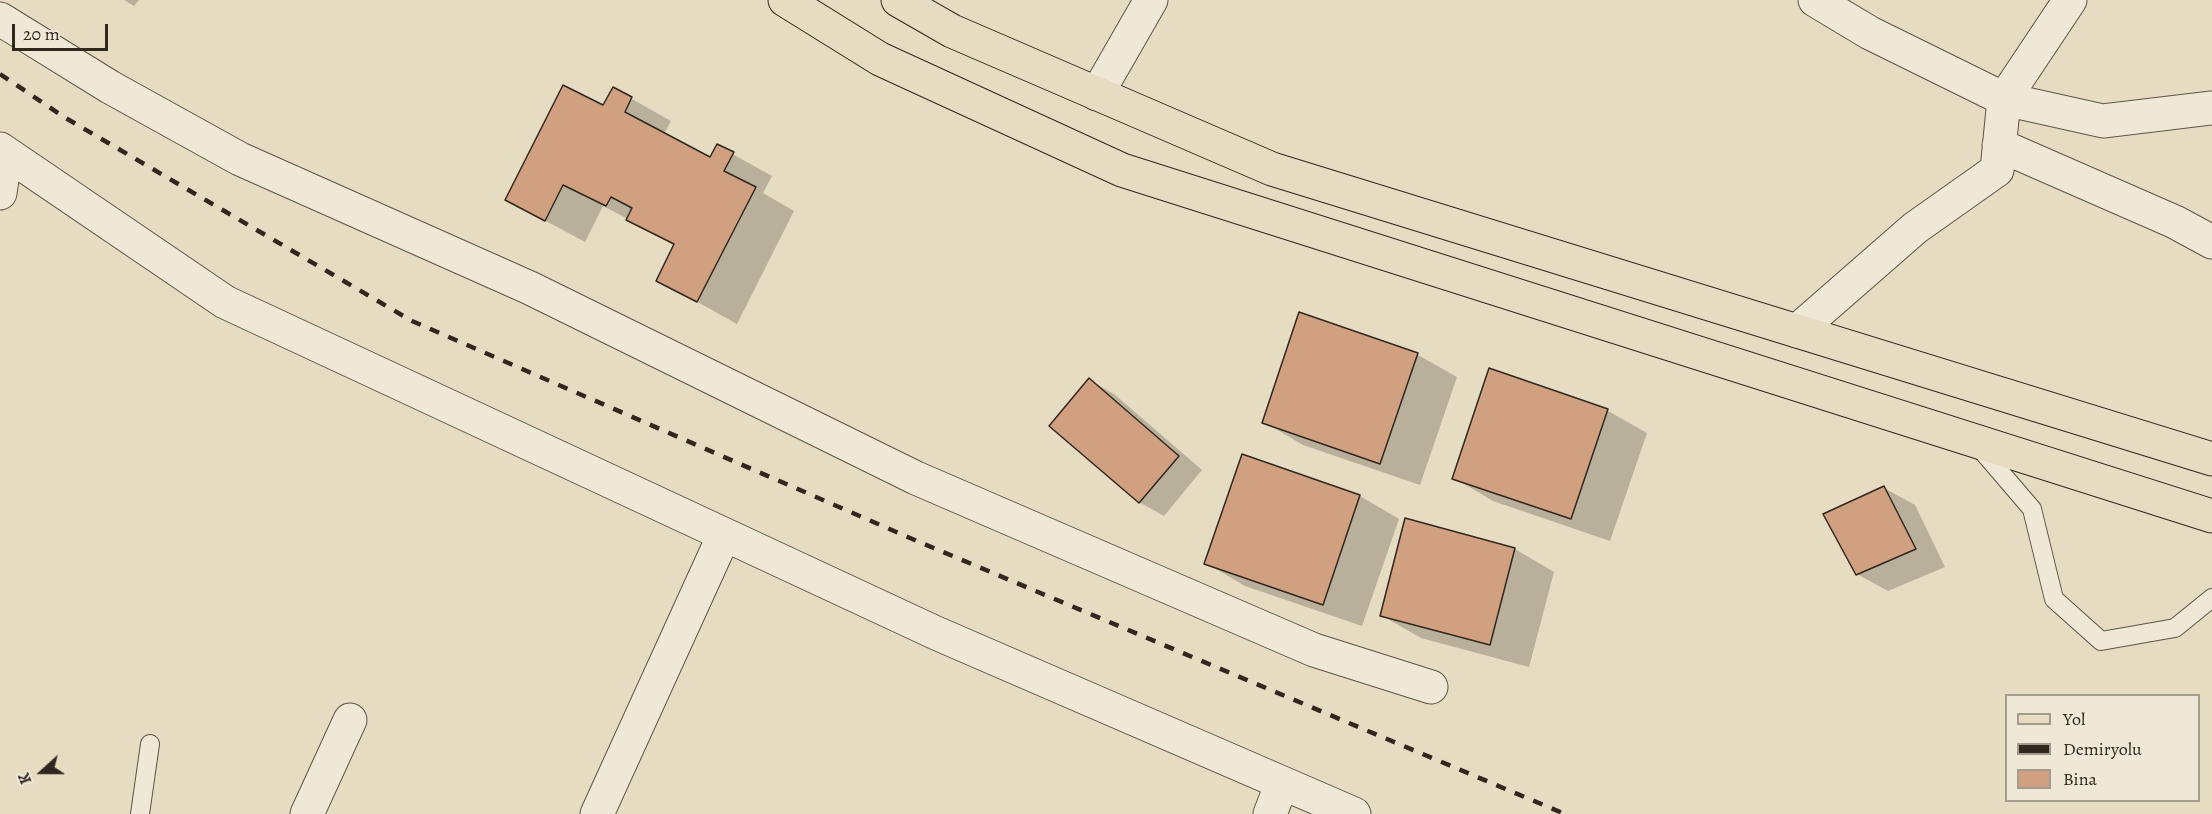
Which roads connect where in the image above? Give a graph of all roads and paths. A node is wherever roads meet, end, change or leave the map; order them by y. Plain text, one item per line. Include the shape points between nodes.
1 (785, 0) edge
2 (898, 0) edge
3 (1151, 0) edge
4 (1815, 0) edge
5 (2070, 0) edge
6 (0, 19) edge
7 (1097, 94) junction
8 (2004, 99) junction
9 (2212, 108) edge
10 (2000, 145) junction
11 (3, 151) edge
12 (0, 193) edge
13 (2212, 242) edge
14 (1797, 331) junction
15 (1973, 440) junction
16 (2212, 459) edge
17 (2212, 516) edge
18 (724, 535) junction
19 (2212, 598) edge
20 (1431, 687) dead end
21 (350, 720) dead end
22 (150, 744) dead end
23 (1282, 783) junction
24 (140, 814) edge
25 (307, 814) edge
26 (597, 814) edge
27 (1270, 814) edge
28 (1354, 814) edge

1 - 15 main road via 880,58 1122,170
2 - 7 main road via 952,31
3 - 7 street
4 - 8 street via 1870,33
5 - 8 street
6 - 20 street via 110,87 240,159 530,288 916,478 1314,650
7 - 14 main road via 1272,169
8 - 9 street via 2103,121
8 - 10 street
10 - 13 street
10 - 14 street via 1997,170 1915,228
11 - 12 street
11 - 18 street via 225,302
14 - 16 main road
15 - 17 main road
15 - 19 lane via 2032,509 2054,599 2101,641 2175,628
18 - 23 street via 947,638
18 - 26 street
21 - 25 street
22 - 24 lane
23 - 27 street
23 - 28 street

